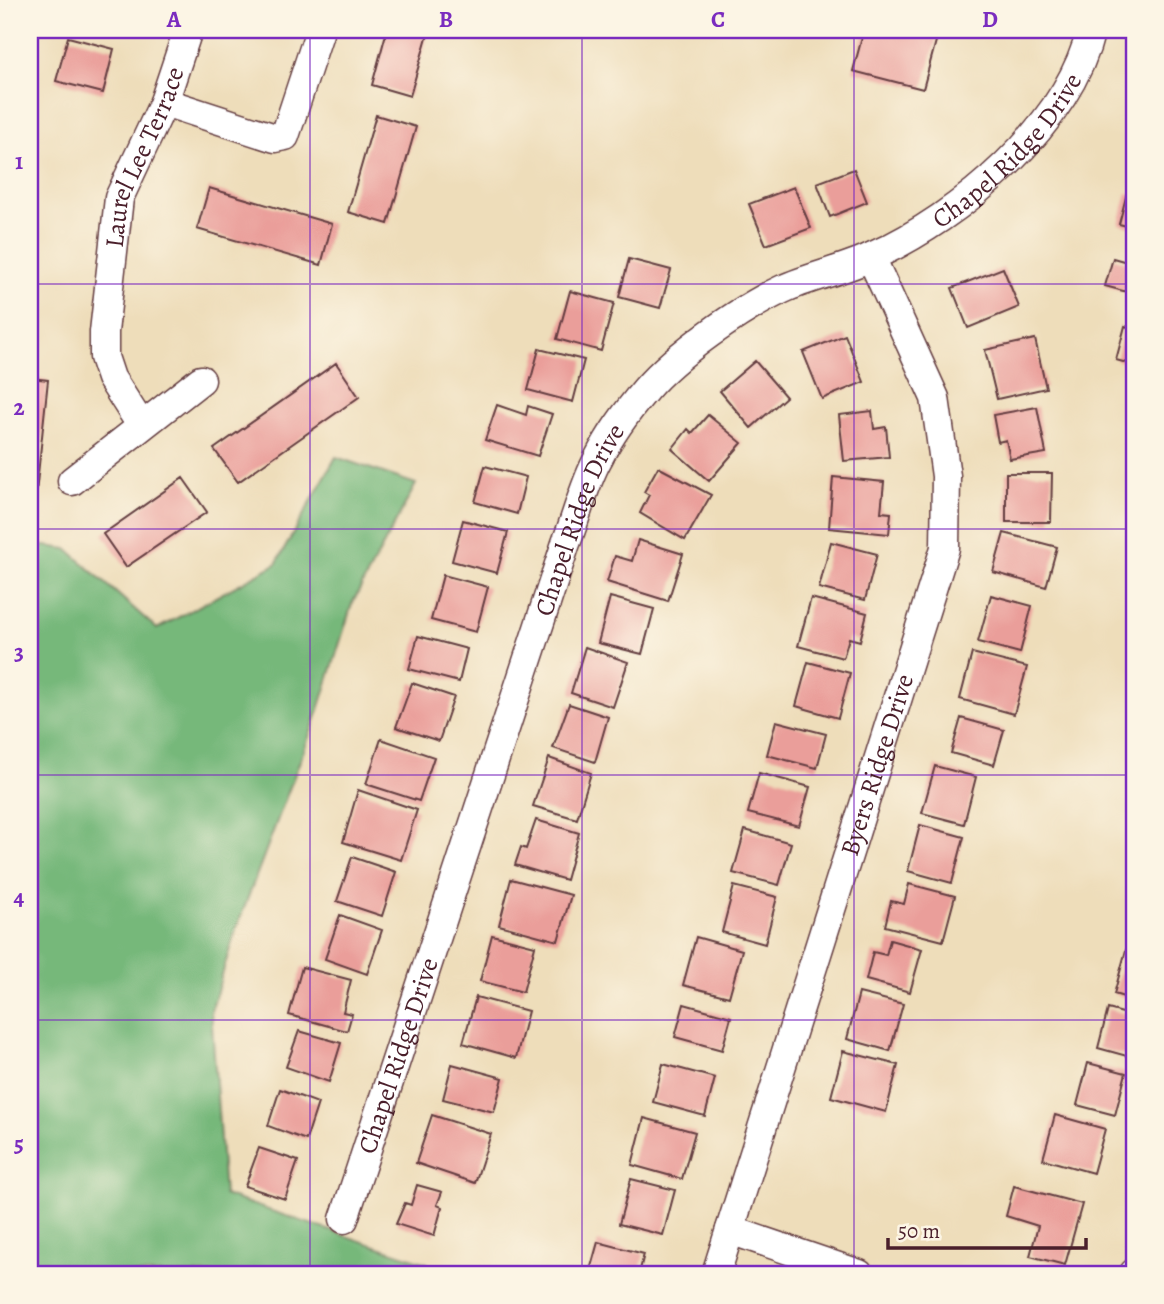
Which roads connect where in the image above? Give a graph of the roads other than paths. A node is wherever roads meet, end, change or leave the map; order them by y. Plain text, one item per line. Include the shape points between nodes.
1 (188, 30) edge
2 (320, 30) edge
3 (1091, 30) edge
4 (164, 102) junction
5 (872, 257) junction
6 (201, 380) dead end
7 (141, 425) junction
8 (72, 481) dead end
9 (344, 1219) dead end
10 (730, 1230) junction
11 (716, 1274) edge
12 (859, 1274) edge

1 - 4 street, Laurel Lee Terrace
2 - 4 street via 285,136 275,138
3 - 5 street, Chapel Ridge Drive via 1085,53 1042,124 990,181 928,228
4 - 7 street, Laurel Lee Terrace via 119,198 104,332 104,357 111,378
5 - 9 street, Chapel Ridge Drive via 782,290 699,341 647,388 597,459
5 - 10 street, Byers Ridge Drive via 935,398 946,476 944,548
6 - 7 street
7 - 8 street
10 - 11 street, Byers Ridge Drive
10 - 12 street

